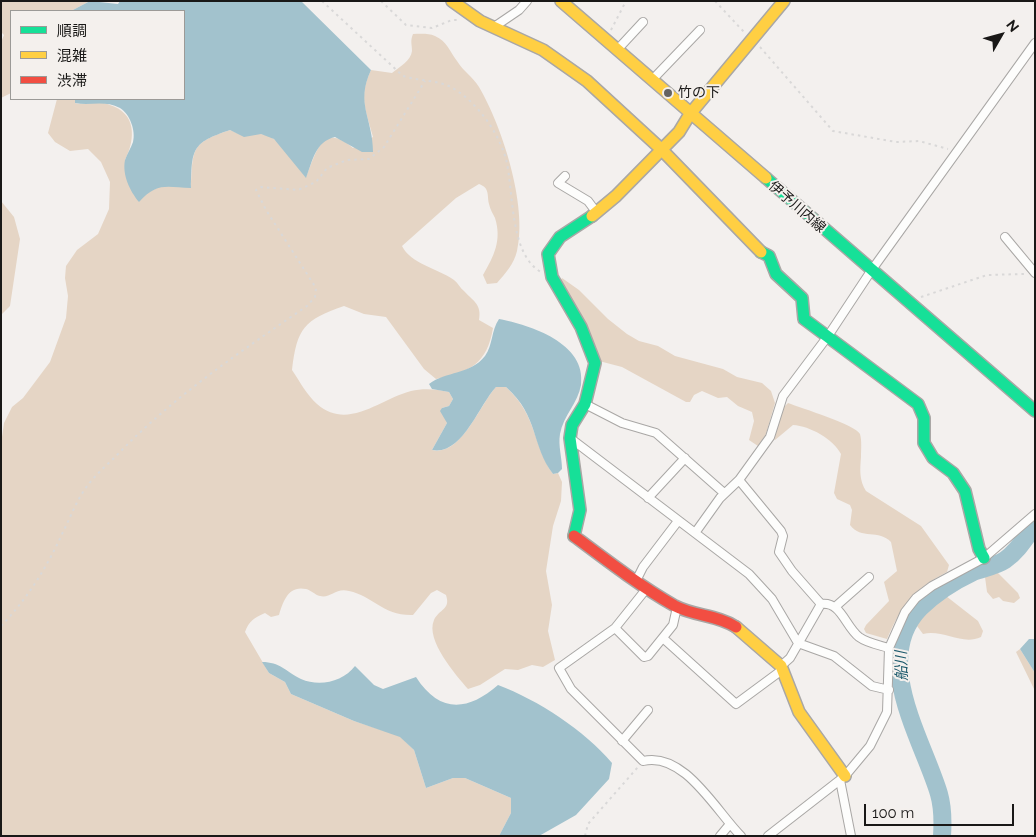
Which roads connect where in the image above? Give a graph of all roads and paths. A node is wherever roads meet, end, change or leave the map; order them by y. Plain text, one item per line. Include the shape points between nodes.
1 (322, 1) edge
2 (381, 1) edge
3 (452, 1) edge
4 (527, 1) edge
5 (561, 1) edge
6 (626, 1) edge
7 (715, 1) edge
8 (784, 1) edge
9 (461, 20) dead end
10 (643, 22) dead end
11 (494, 27) junction
12 (700, 30) dead end
13 (752, 39) junction
14 (606, 40) junction
15 (1035, 43) edge
16 (618, 50) junction
17 (652, 80) junction
18 (425, 81) junction
19 (690, 114) junction
20 (661, 149) junction
21 (958, 151) junction
22 (566, 176) dead end
23 (597, 213) junction
24 (1005, 237) dead end
25 (871, 271) junction
26 (1035, 272) edge
27 (1026, 274) dead end
28 (552, 277) junction
29 (912, 305) junction
30 (828, 336) junction
31 (584, 404) junction
32 (1035, 411) edge
33 (570, 438) junction
34 (685, 458) junction
35 (739, 480) junction
36 (724, 493) junction
37 (648, 498) junction
38 (1035, 514) edge
39 (678, 520) junction
40 (695, 533) junction
41 (984, 558) junction
42 (869, 577) dead end
43 (636, 581) junction
44 (647, 588) junction
45 (821, 604) junction
46 (676, 607) junction
47 (835, 607) junction
48 (1, 626) edge
49 (615, 628) junction
50 (664, 639) junction
51 (798, 643) junction
52 (889, 648) junction
53 (782, 668) junction
54 (888, 690) junction
55 (648, 710) dead end
56 (622, 741) junction
57 (643, 761) junction
58 (843, 778) junction
59 (730, 824) junction
60 (770, 835) edge
61 (585, 836) edge
62 (720, 836) edge
63 (741, 836) edge
64 (851, 836) edge

1 - 18 path via 402,76
2 - 9 path via 406,25 432,28
3 - 11 street
4 - 11 street via 514,15
5 - 14 street, 伊予川内線
6 - 14 path
7 - 13 path
8 - 13 street
10 - 16 street
11 - 20 street via 544,50 587,81
12 - 17 street
13 - 19 street
13 - 21 path via 834,131 896,142 919,141
14 - 16 street, 伊予川内線
15 - 21 street
16 - 17 street, 伊予川内線
17 - 19 street, 伊予川内線
18 - 28 path via 439,82 452,88 480,112 499,138 512,190 520,248 538,271
18 - 48 path via 384,147 369,159 348,160 327,168 316,182 298,190 261,186 256,190 316,288 315,297 307,306 215,368 142,428 88,485 37,582 19,608
19 - 20 street via 679,132
19 - 25 street, 伊予川内線
20 - 23 street
20 - 30 street via 759,251 769,256 776,274 802,298 804,319
21 - 25 street
22 - 23 street via 558,183 588,201
23 - 28 street via 568,230 553,246 548,254
24 - 26 street
25 - 29 street, 伊予川内線
25 - 30 street
27 - 29 path via 988,275 919,298
28 - 31 street via 581,327 596,364
29 - 32 street, 伊予川内線
30 - 35 street via 783,396 770,437
30 - 41 street via 918,404 924,418 924,443 933,458 952,473 965,491
31 - 33 street via 572,425
31 - 34 street via 617,421 656,433
33 - 37 street
33 - 43 street via 580,510 574,536
34 - 36 street
34 - 37 street
35 - 36 street
35 - 45 street via 781,531 781,557
36 - 40 street
37 - 39 street
38 - 41 street
39 - 40 street
39 - 43 street
40 - 51 street via 758,582 772,598
41 - 52 street via 916,598 905,612
42 - 47 street
43 - 44 street
44 - 46 street
44 - 49 street
45 - 47 street
45 - 51 street
46 - 50 street via 673,625
46 - 53 street via 728,622
47 - 52 street via 860,638
49 - 50 street via 644,657
49 - 56 street via 559,668 571,689
50 - 53 street via 736,704
51 - 53 street
51 - 54 street via 834,656 877,688
52 - 54 street
53 - 58 street via 800,712
54 - 58 street via 888,712 880,730 857,764
55 - 56 street
56 - 57 street
57 - 59 street via 656,760 682,770
57 - 61 path via 588,824
58 - 60 street
58 - 64 street
59 - 62 street
59 - 63 street

